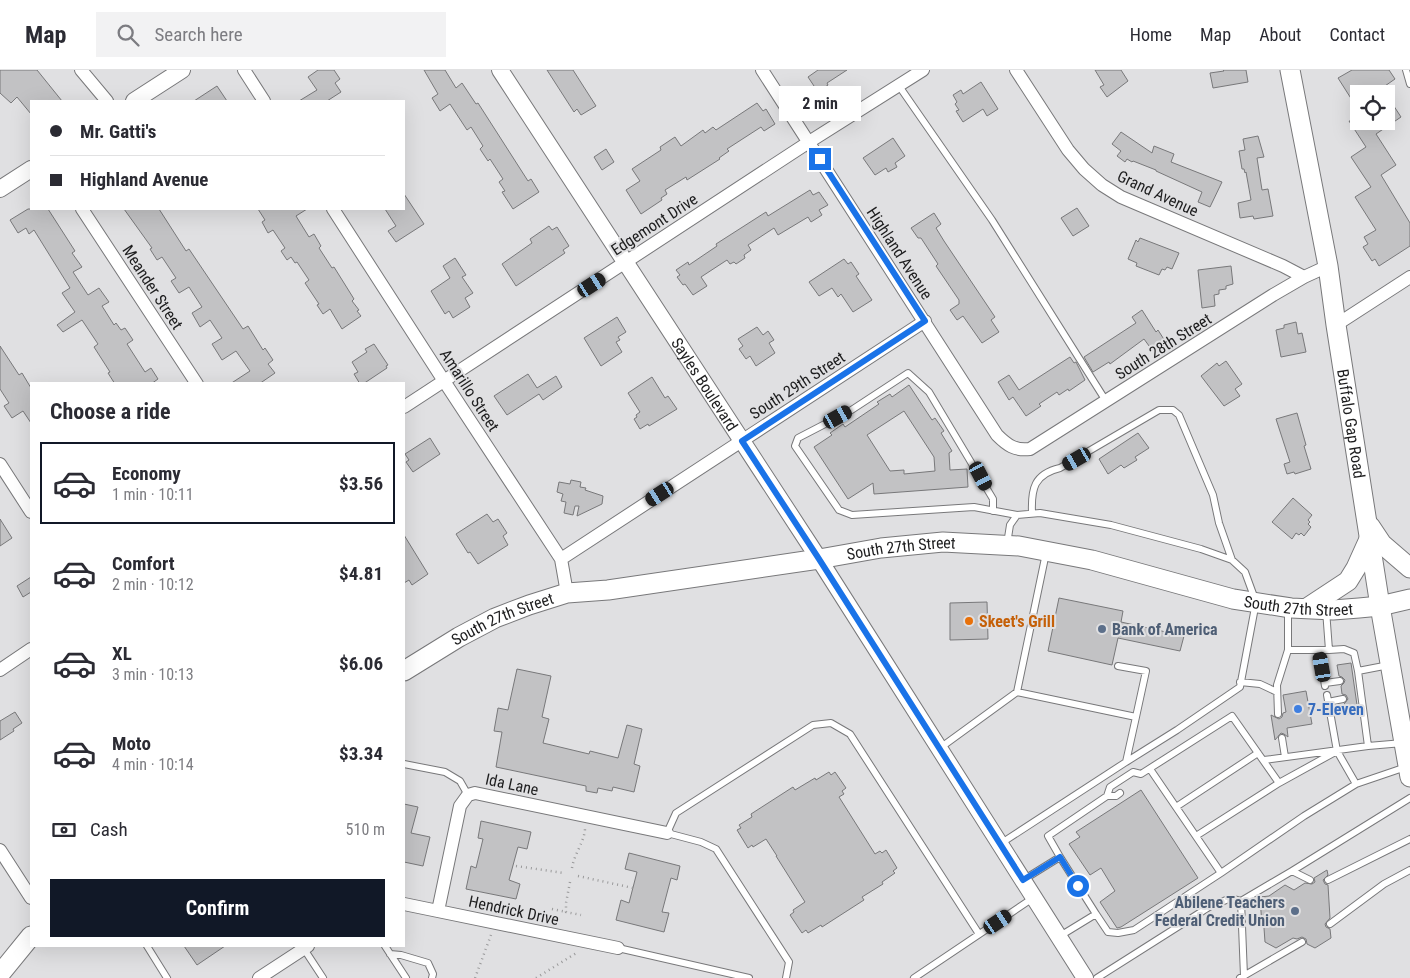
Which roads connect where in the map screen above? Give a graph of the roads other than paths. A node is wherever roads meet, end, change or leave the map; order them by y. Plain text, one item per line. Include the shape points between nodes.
1 (81, 70) edge
2 (182, 70) edge
3 (244, 70) edge
4 (500, 70) edge
5 (762, 70) edge
6 (923, 70) edge
7 (1016, 70) edge
8 (1290, 70) edge
9 (1406, 70) edge
10 (1410, 84) edge
11 (899, 86) junction
12 (106, 100) edge
13 (136, 100) edge
14 (263, 100) edge
15 (809, 142) junction
16 (30, 170) edge
17 (0, 189) edge
18 (83, 210) edge
19 (334, 210) edge
20 (626, 263) junction
21 (1328, 266) junction
22 (1304, 277) junction
23 (1410, 277) edge
24 (925, 321) junction
25 (1336, 326) junction
26 (444, 381) junction
27 (196, 382) edge
28 (1106, 401) junction
29 (405, 406) edge
30 (742, 441) junction
31 (1015, 449) joint
32 (0, 464) edge
33 (30, 510) edge
34 (993, 511) junction
35 (1032, 513) junction
36 (1017, 515) junction
37 (1368, 530) junction
38 (1007, 545) junction
39 (1046, 552) junction
40 (561, 559) junction
41 (819, 559) junction
42 (1232, 560) junction
43 (1410, 568) edge
44 (567, 594) junction
45 (1410, 599) edge
46 (1256, 602) junction
47 (1380, 606) junction
48 (1298, 608) junction
49 (1326, 609) junction
50 (1288, 650) junction
51 (1319, 650) junction
52 (1329, 650) junction
53 (30, 651) edge
54 (1391, 665) junction
55 (1118, 666) dead end
56 (0, 670) edge
57 (405, 670) edge
58 (1357, 676) junction
59 (1340, 681) dead end
60 (1240, 682) junction
61 (1017, 692) junction
62 (1276, 692) junction
63 (1343, 699) dead end
64 (1278, 714) dead end
65 (1136, 717) junction
66 (1405, 723) edge
67 (1282, 738) dead end
68 (1404, 743) junction
69 (1368, 746) junction
70 (939, 749) junction
71 (1337, 751) junction
72 (1258, 753) junction
73 (1285, 757) junction
74 (1264, 760) junction
75 (1126, 762) junction
76 (405, 764) edge
77 (1150, 769) junction
78 (1409, 770) edge
79 (1279, 783) junction
80 (1356, 784) junction
81 (1120, 793) dead end
82 (468, 795) junction
83 (1107, 796) junction
84 (1410, 798) edge
85 (1176, 807) junction
86 (667, 833) junction
87 (1196, 836) junction
88 (1410, 840) edge
89 (1000, 844) junction
90 (0, 850) edge
91 (1060, 857) junction
92 (1410, 870) edge
93 (1292, 871) junction
94 (1221, 873) junction
95 (1023, 880) junction
96 (1310, 880) dead end
97 (1328, 880) dead end
98 (30, 896) edge
99 (1034, 898) junction
100 (1241, 901) junction
101 (405, 904) edge
102 (438, 911) junction
103 (1096, 914) junction
104 (1330, 924) dead end
105 (979, 934) junction
106 (1059, 936) junction
107 (30, 937) edge
108 (1302, 942) dead end
109 (148, 947) edge
110 (386, 947) edge
111 (306, 948) edge
112 (618, 948) joint
113 (390, 954) junction
114 (4, 966) edge
115 (1242, 977) edge
116 (167, 978) edge
117 (259, 978) edge
118 (323, 978) edge
119 (406, 978) edge
120 (432, 978) edge
121 (750, 978) edge
122 (786, 978) edge
123 (914, 978) edge
124 (1086, 978) edge
125 (1097, 978) edge

1 - 12 street
2 - 13 street
3 - 14 street
4 - 20 street, Sayles Boulevard
5 - 15 street, Highland Avenue
6 - 11 street, Edgemont Drive
7 - 22 street, Grand Avenue via 1068,150 1102,185 1121,197
8 - 21 main road, Buffalo Gap Road
9 - 10 lane
11 - 15 street, Edgemont Drive
11 - 28 lane via 992,220
15 - 20 street, Edgemont Drive
15 - 24 street, Highland Avenue
16 - 17 street
18 - 27 street, Meander Street
19 - 26 street, Amarillo Street
20 - 26 street, Edgemont Drive
20 - 30 street, Sayles Boulevard
21 - 22 street, South 28th Street
21 - 25 main road, Buffalo Gap Road
22 - 28 street, South 28th Street
23 - 25 street
24 - 30 street, South 29th Street
24 - 31 street, Highland Avenue via 997,435
25 - 37 main road, Buffalo Gap Road
26 - 29 street, Edgemont Drive
26 - 40 street, Amarillo Street
28 - 31 street, South 28th Street via 1030,450
30 - 40 street, South 29th Street
30 - 41 street, Sayles Boulevard
32 - 33 street
34 - 34 lane via 974,508 852,515 839,510 794,446 798,438 850,411 908,373 934,400 993,499
34 - 36 lane
35 - 36 lane
35 - 42 lane via 1111,526
35 - 42 lane via 1031,498 1039,478 1047,471 1060,468 1159,410 1173,410 1179,415 1212,494
36 - 38 lane via 1010,525
37 - 43 main road
37 - 47 main road, Buffalo Gap Road
37 - 48 main road via 1356,568 1348,581
38 - 39 main road, South 27th Street
38 - 41 main road, South 27th Street via 943,542
39 - 46 main road, South 27th Street via 1092,560 1233,599
39 - 61 lane
40 - 44 street, Amarillo Street
41 - 44 main road, South 27th Street
41 - 70 street, Sayles Boulevard
42 - 46 lane via 1246,572
44 - 57 main road, South 27th Street via 495,618
45 - 47 main road, South 27th Street
46 - 48 main road, South 27th Street
46 - 60 lane
47 - 49 main road, South 27th Street
47 - 54 main road, Buffalo Gap Road
48 - 49 main road, South 27th Street
48 - 50 lane
49 - 52 lane
50 - 51 lane
50 - 62 lane
51 - 52 lane
51 - 59 lane via 1325,685
52 - 58 lane via 1344,649 1354,653
53 - 56 street
54 - 58 lane
54 - 66 main road, Buffalo Gap Road
55 - 65 lane via 1146,670
58 - 69 lane
60 - 62 lane via 1260,684
60 - 75 lane via 1240,687
61 - 65 lane
61 - 70 lane
62 - 64 lane
63 - 71 lane via 1328,698
65 - 75 lane
66 - 68 main road, Buffalo Gap Road
67 - 73 lane
68 - 69 lane
68 - 78 main road, Buffalo Gap Road
69 - 71 lane
70 - 89 street, Sayles Boulevard
71 - 73 lane
71 - 79 lane
71 - 80 lane
72 - 74 lane
72 - 77 lane via 1232,716
72 - 85 lane
73 - 74 lane
74 - 79 lane
75 - 89 lane
76 - 82 lane via 445,772 460,781
77 - 83 lane via 1140,778 1133,772 1110,788
77 - 85 lane
78 - 80 lane
79 - 87 lane
80 - 94 lane
81 - 83 lane
82 - 86 street, Ida Lane via 475,793
82 - 102 street, Ida Lane via 460,806
83 - 91 lane via 1048,836
84 - 93 lane
85 - 87 lane
86 - 105 lane via 676,813 813,725 831,723 850,734
86 - 122 lane via 701,842 716,850 789,962
87 - 94 lane
88 - 97 lane
89 - 95 street, Sayles Boulevard
90 - 98 street
91 - 95 lane
91 - 103 lane
92 - 104 lane via 1384,884
93 - 96 lane
93 - 100 lane
94 - 103 lane via 1134,930 1108,932
95 - 99 street, Sayles Boulevard
99 - 105 lane
99 - 106 street, Sayles Boulevard
100 - 115 lane
100 - 125 lane via 1231,898 1209,907
101 - 102 street, Hendrick Drive
102 - 112 street, Hendrick Drive
103 - 106 lane
105 - 123 lane
106 - 124 street, Sayles Boulevard
107 - 114 main road
108 - 115 lane
109 - 116 lane
110 - 113 lane
111 - 117 street
111 - 118 lane
112 - 121 lane
113 - 119 lane
113 - 120 lane via 428,963

